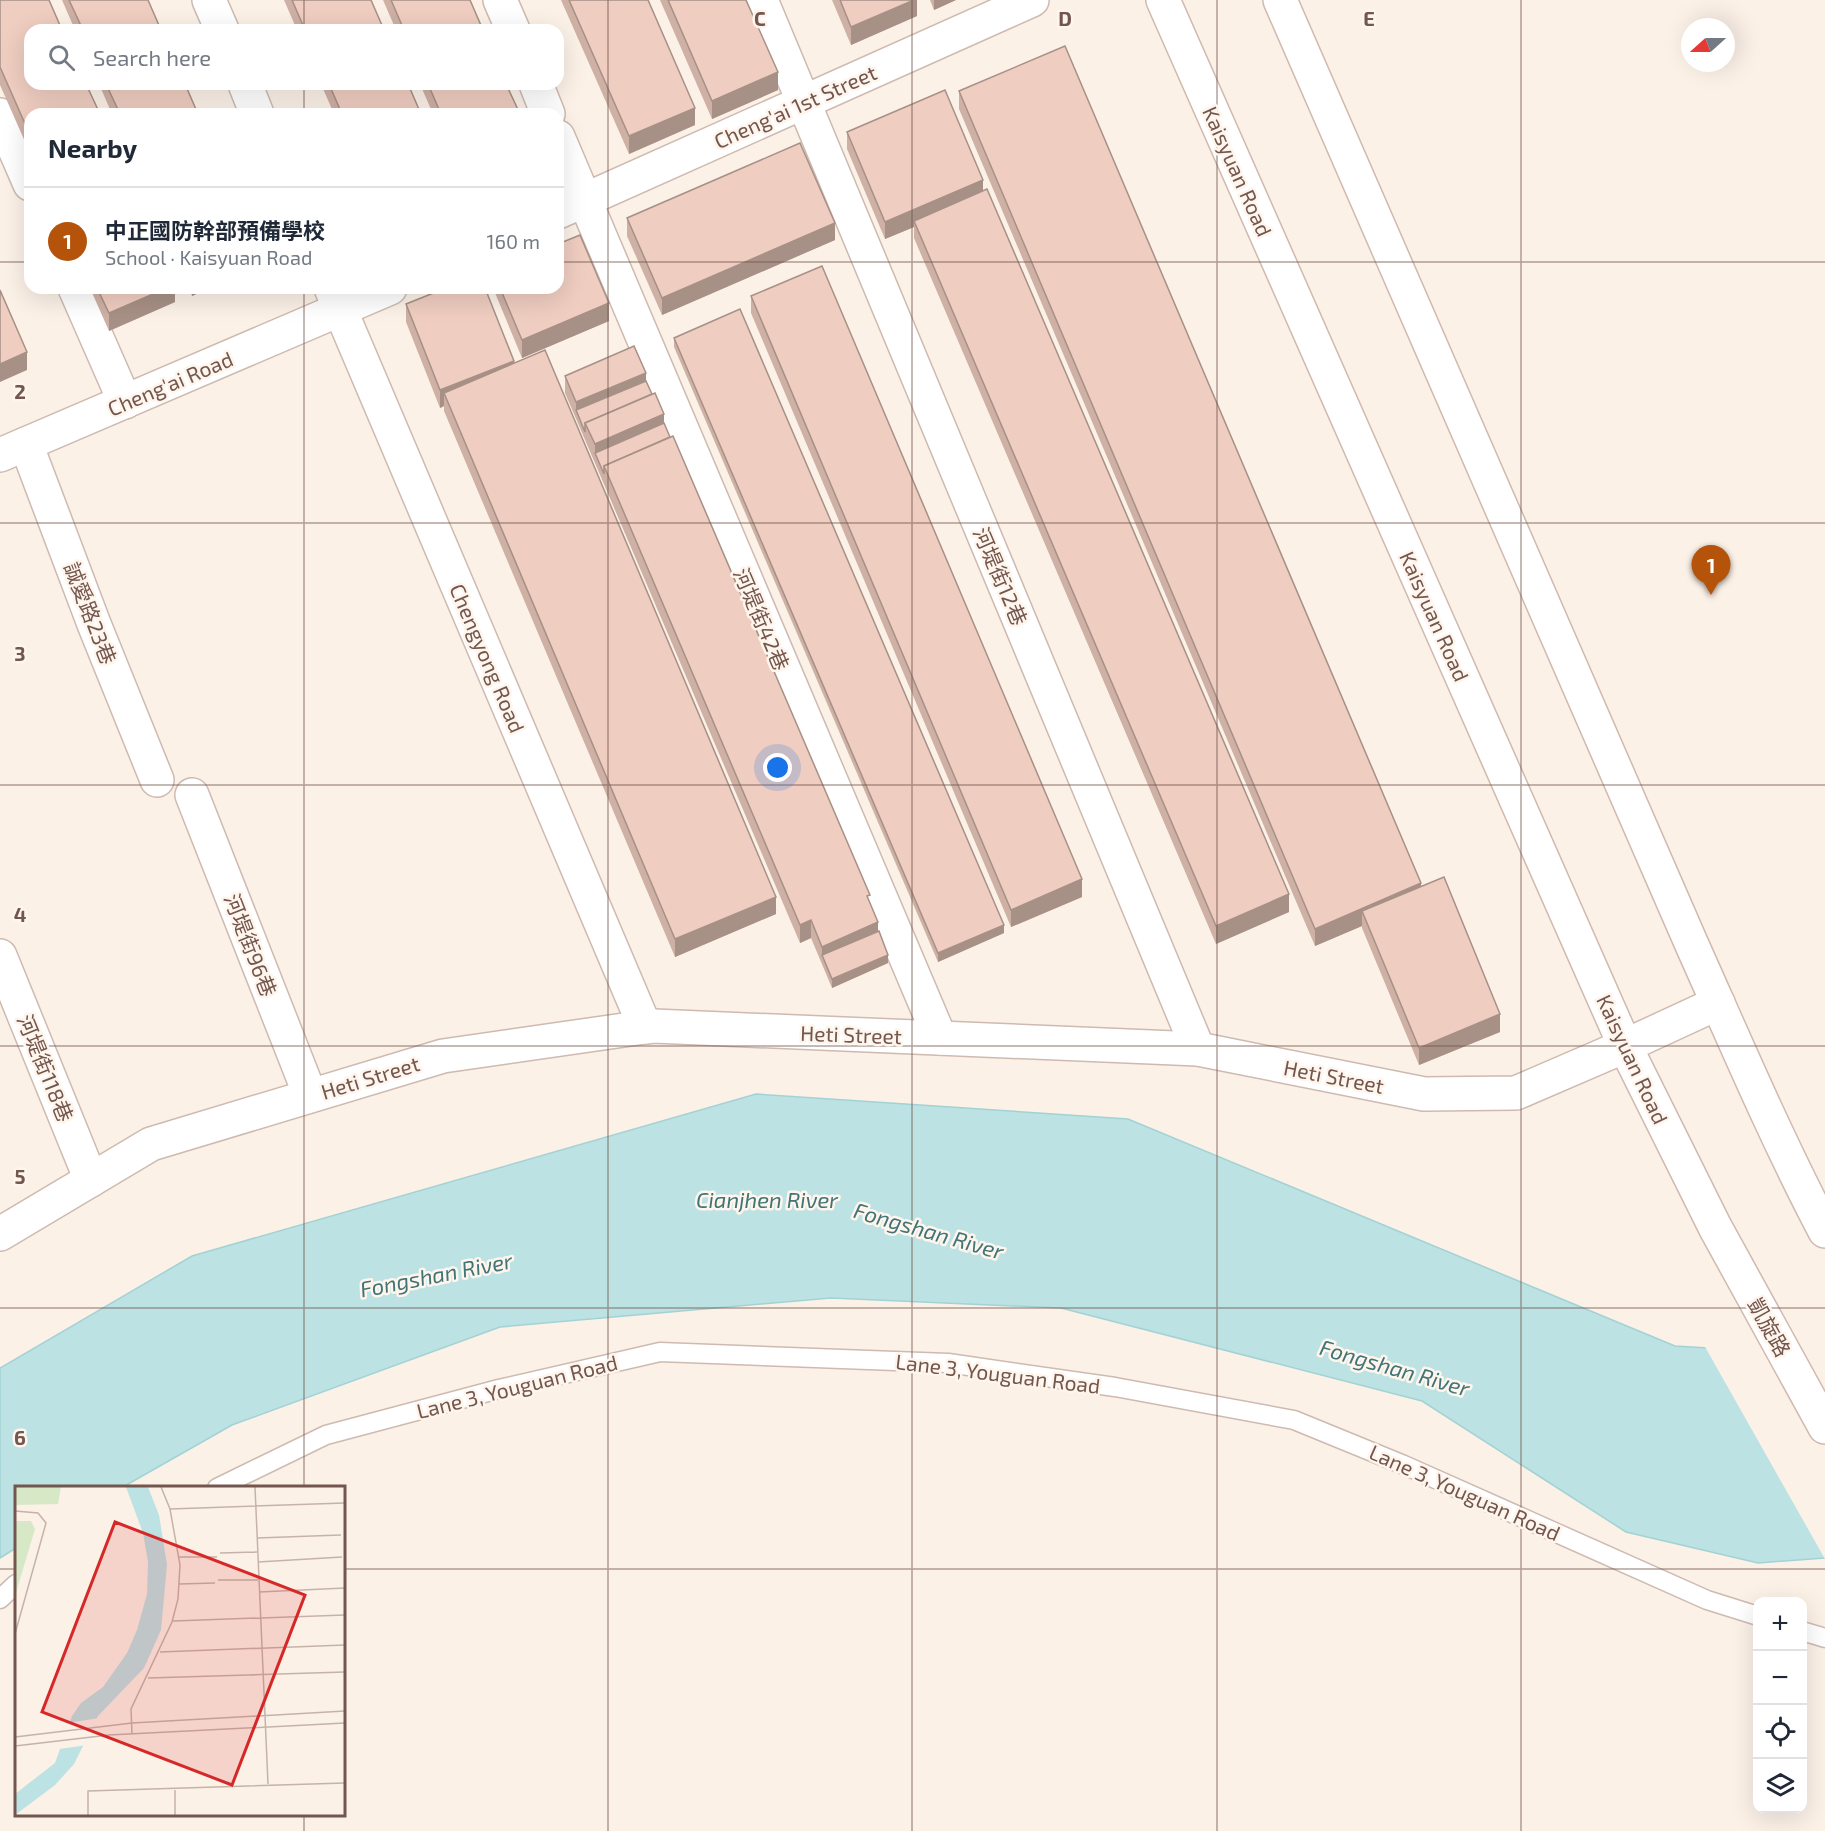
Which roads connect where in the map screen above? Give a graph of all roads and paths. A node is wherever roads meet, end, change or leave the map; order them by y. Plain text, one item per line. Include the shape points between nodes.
1 (209, 0) edge
2 (500, 0) edge
3 (761, 0) edge
4 (1032, 0) edge
5 (1163, 0) edge
6 (1281, 0) edge
7 (219, 24) edge
8 (510, 24) edge
9 (247, 90) edge
10 (538, 90) edge
11 (803, 103) junction
12 (255, 108) edge
13 (546, 108) edge
14 (0, 115) edge
15 (564, 169) edge
16 (24, 170) edge
17 (571, 206) edge
18 (78, 294) edge
19 (361, 294) edge
20 (336, 299) edge
21 (125, 402) junction
22 (13, 450) edge
23 (158, 780) dead end
24 (192, 795) dead end
25 (0, 956) edge
26 (1718, 1003) junction
27 (645, 1027) junction
28 (940, 1038) junction
29 (1625, 1046) junction
30 (1198, 1049) junction
31 (310, 1095) junction
32 (91, 1180) junction
33 (1715, 1227) joint
34 (1825, 1231) edge
35 (0, 1234) edge
36 (1825, 1428) edge
37 (221, 1486) edge
38 (15, 1585) edge
39 (0, 1599) edge
40 (1753, 1614) edge
41 (1807, 1632) edge
42 (1825, 1638) edge

1 - 7 street
2 - 8 street
3 - 11 street, 河堤街12巷
4 - 11 street, Cheng'ai 1st Street
5 - 29 street, Kaisyuan Road
6 - 26 street
9 - 12 street
10 - 13 street
11 - 17 street, Cheng'ai 1st Street
11 - 30 street, 河堤街12巷
14 - 16 street
15 - 17 street, 河堤街42巷
17 - 28 street, 河堤街42巷
18 - 21 street
19 - 20 street
20 - 21 street, Cheng'ai Road
20 - 27 street, Chengyong Road
21 - 22 street, Cheng'ai Road
22 - 23 street, 誠愛路23巷 via 94,624
24 - 31 street, 河堤街96巷
25 - 32 street, 河堤街118巷
26 - 29 street, Heti Street
26 - 34 street
27 - 28 street, Heti Street
27 - 31 street, Heti Street via 443,1056
28 - 30 street, Heti Street
29 - 30 street, Heti Street via 1516,1093 1424,1094
29 - 33 street, Kaisyuan Road
31 - 32 street, Heti Street via 151,1144
32 - 35 street, Heti Street
33 - 36 street, 凱旋路
37 - 40 lane, Lane 3, Youguan Road via 326,1435 660,1352 948,1363 1115,1387 1294,1420 1707,1600
38 - 39 lane
41 - 42 lane

